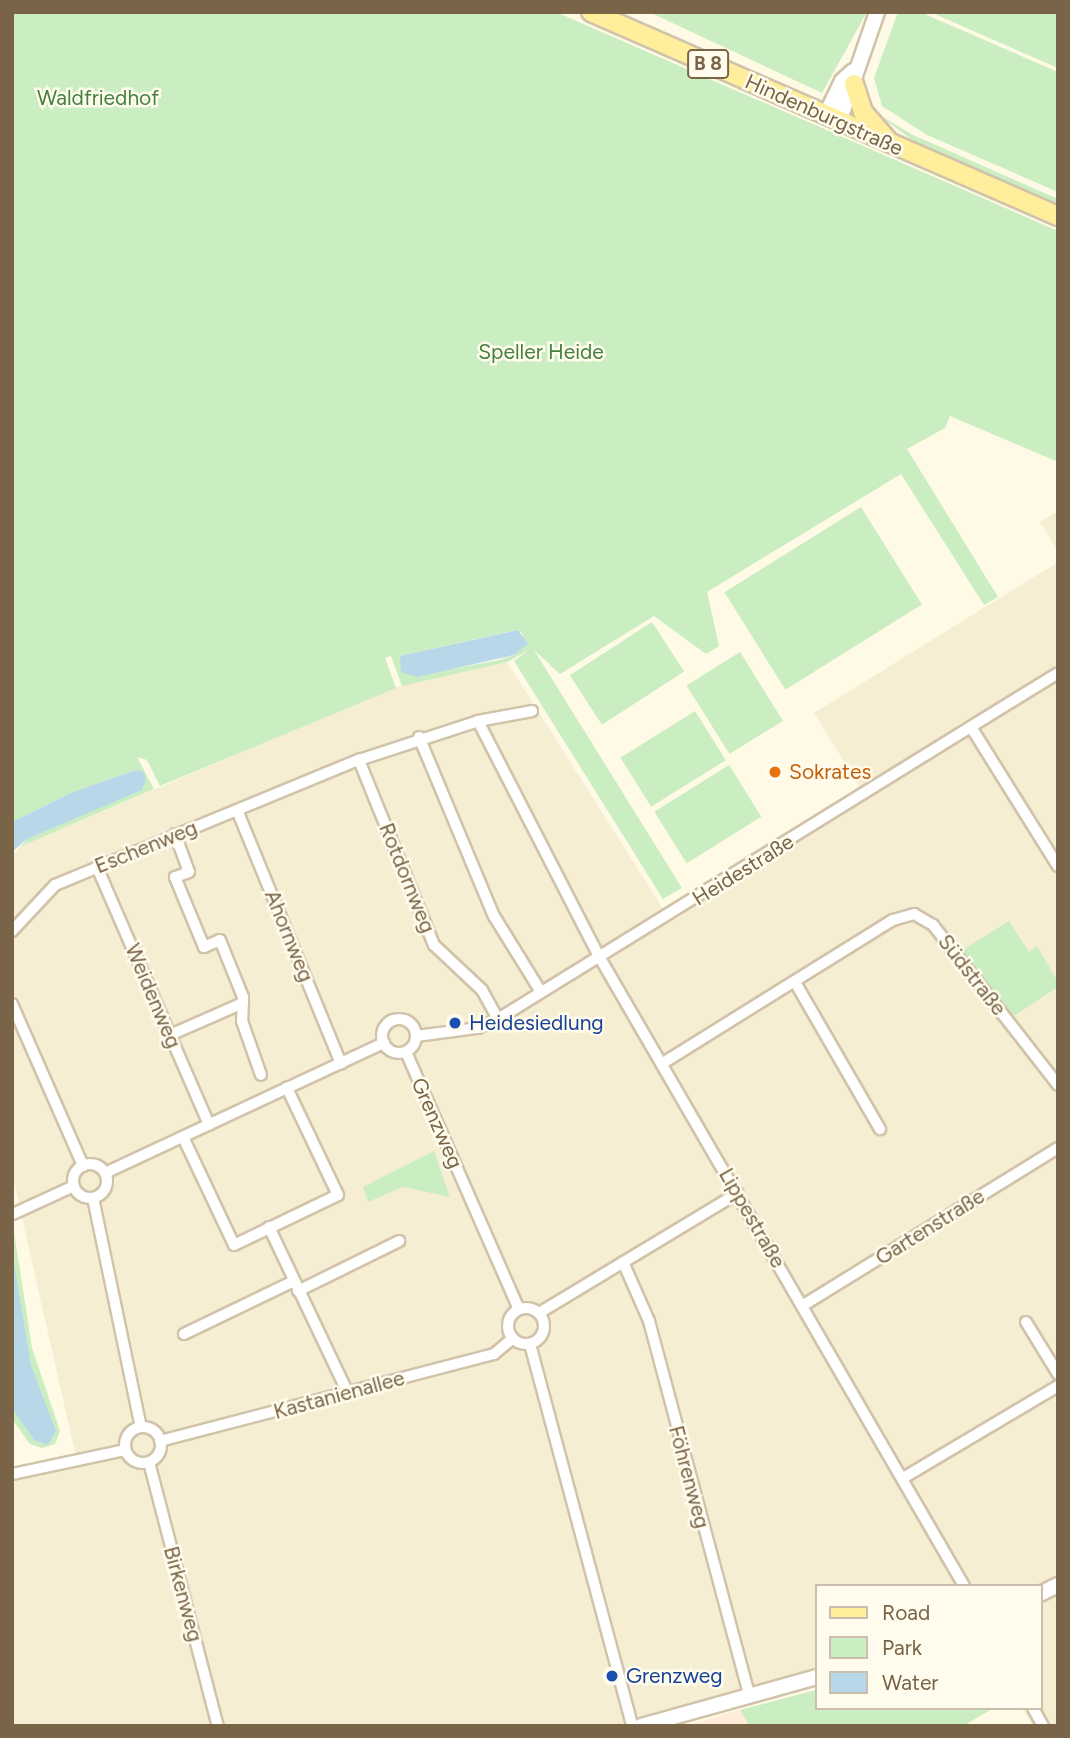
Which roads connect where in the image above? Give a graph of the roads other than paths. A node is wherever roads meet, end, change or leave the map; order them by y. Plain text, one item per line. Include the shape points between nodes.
1 (591, 12) edge
2 (877, 12) edge
3 (853, 78) junction
4 (832, 119) junction
5 (890, 144) junction
6 (1058, 216) edge
7 (1058, 673) edge
8 (532, 711) dead end
9 (478, 721) junction
10 (971, 727) junction
11 (419, 737) junction
12 (359, 760) junction
13 (237, 810) junction
14 (175, 834) junction
15 (1058, 866) edge
16 (97, 867) junction
17 (12, 931) edge
18 (600, 958) junction
19 (794, 982) junction
20 (541, 992) junction
21 (243, 1003) junction
22 (12, 1004) edge
23 (498, 1019) junction
24 (170, 1035) junction
25 (416, 1036) junction
26 (384, 1043) junction
27 (406, 1052) junction
28 (341, 1063) junction
29 (663, 1063) junction
30 (261, 1074) dead end
31 (1058, 1085) edge
32 (287, 1088) junction
33 (209, 1125) junction
34 (880, 1129) dead end
35 (183, 1137) junction
36 (1058, 1148) edge
37 (83, 1166) junction
38 (105, 1173) junction
39 (74, 1186) junction
40 (738, 1193) junction
41 (93, 1198) junction
42 (13, 1214) edge
43 (269, 1227) junction
44 (399, 1241) dead end
45 (623, 1262) junction
46 (296, 1286) junction
47 (802, 1306) junction
48 (519, 1309) junction
49 (539, 1313) junction
50 (1026, 1322) dead end
51 (184, 1334) dead end
52 (512, 1339) junction
53 (530, 1344) junction
54 (1058, 1374) edge
55 (1058, 1386) edge
56 (348, 1393) junction
57 (141, 1427) junction
58 (160, 1441) junction
59 (125, 1450) junction
60 (149, 1462) junction
61 (12, 1474) edge
62 (903, 1478) junction
63 (963, 1584) edge
64 (1058, 1585) edge
65 (1042, 1593) edge
66 (814, 1678) edge
67 (749, 1695) junction
68 (1034, 1710) edge
69 (650, 1725) edge
70 (218, 1726) edge
71 (632, 1726) edge
72 (1043, 1726) edge

1 - 4 main road, Hindenburgstraße / B 8
2 - 3 street
3 - 4 street
3 - 5 main road via 863,112
4 - 5 main road, Hindenburgstraße / B 8
5 - 6 main road, Hindenburgstraße / B 8
7 - 10 street, Heidestraße
8 - 9 street
9 - 11 street
9 - 18 street
10 - 15 street
10 - 18 street, Heidestraße
11 - 12 street
11 - 20 street via 494,916
12 - 13 street, Eschenweg
12 - 23 street, Rotdornweg via 435,945 482,990
13 - 14 street, Eschenweg
13 - 28 street, Ahornweg
14 - 16 street, Eschenweg
14 - 21 street via 189,872 175,877 204,947 220,940
16 - 17 street, Eschenweg via 55,885
16 - 24 street, Weidenweg
18 - 20 street, Heidestraße
18 - 29 street, Lippestraße
19 - 29 street, Südstraße
19 - 31 street, Südstraße via 893,920 914,914 933,925
19 - 34 street
20 - 23 street, Heidestraße
21 - 24 street
21 - 30 street via 242,1021
22 - 37 street
23 - 25 street, Heidestraße via 478,1028
24 - 33 street, Weidenweg
25 - 26 street via 408,1022 398,1020 385,1028
25 - 27 street
26 - 27 street via 391,1051
26 - 28 street
27 - 48 street, Grenzweg
28 - 32 street
29 - 40 street, Lippestraße
32 - 33 street
32 - 43 street via 338,1195
33 - 35 street
35 - 38 street
35 - 43 street via 234,1245
36 - 47 street, Gartenstraße
37 - 38 street via 98,1166
37 - 39 street via 76,1172
38 - 41 street via 106,1189
39 - 41 street via 83,1197
39 - 42 street
40 - 45 street
40 - 47 street, Lippestraße
41 - 57 street
43 - 46 street
44 - 46 street
45 - 49 street
45 - 67 street, Föhrenweg via 649,1321
46 - 51 street
46 - 56 street
47 - 62 street, Lippestraße
48 - 49 street
48 - 52 street via 507,1323
49 - 53 street via 543,1331
50 - 54 street
52 - 53 street
52 - 56 street, Kastanienallee via 494,1354
53 - 71 street
55 - 62 street
56 - 58 street, Kastanienallee
57 - 58 street via 151,1429
57 - 59 street via 128,1435
58 - 60 street via 157,1456
59 - 60 street via 137,1462
59 - 61 street
60 - 70 street, Birkenweg
62 - 63 street, Lippestraße
64 - 65 street
66 - 67 street
67 - 69 street
68 - 72 street

